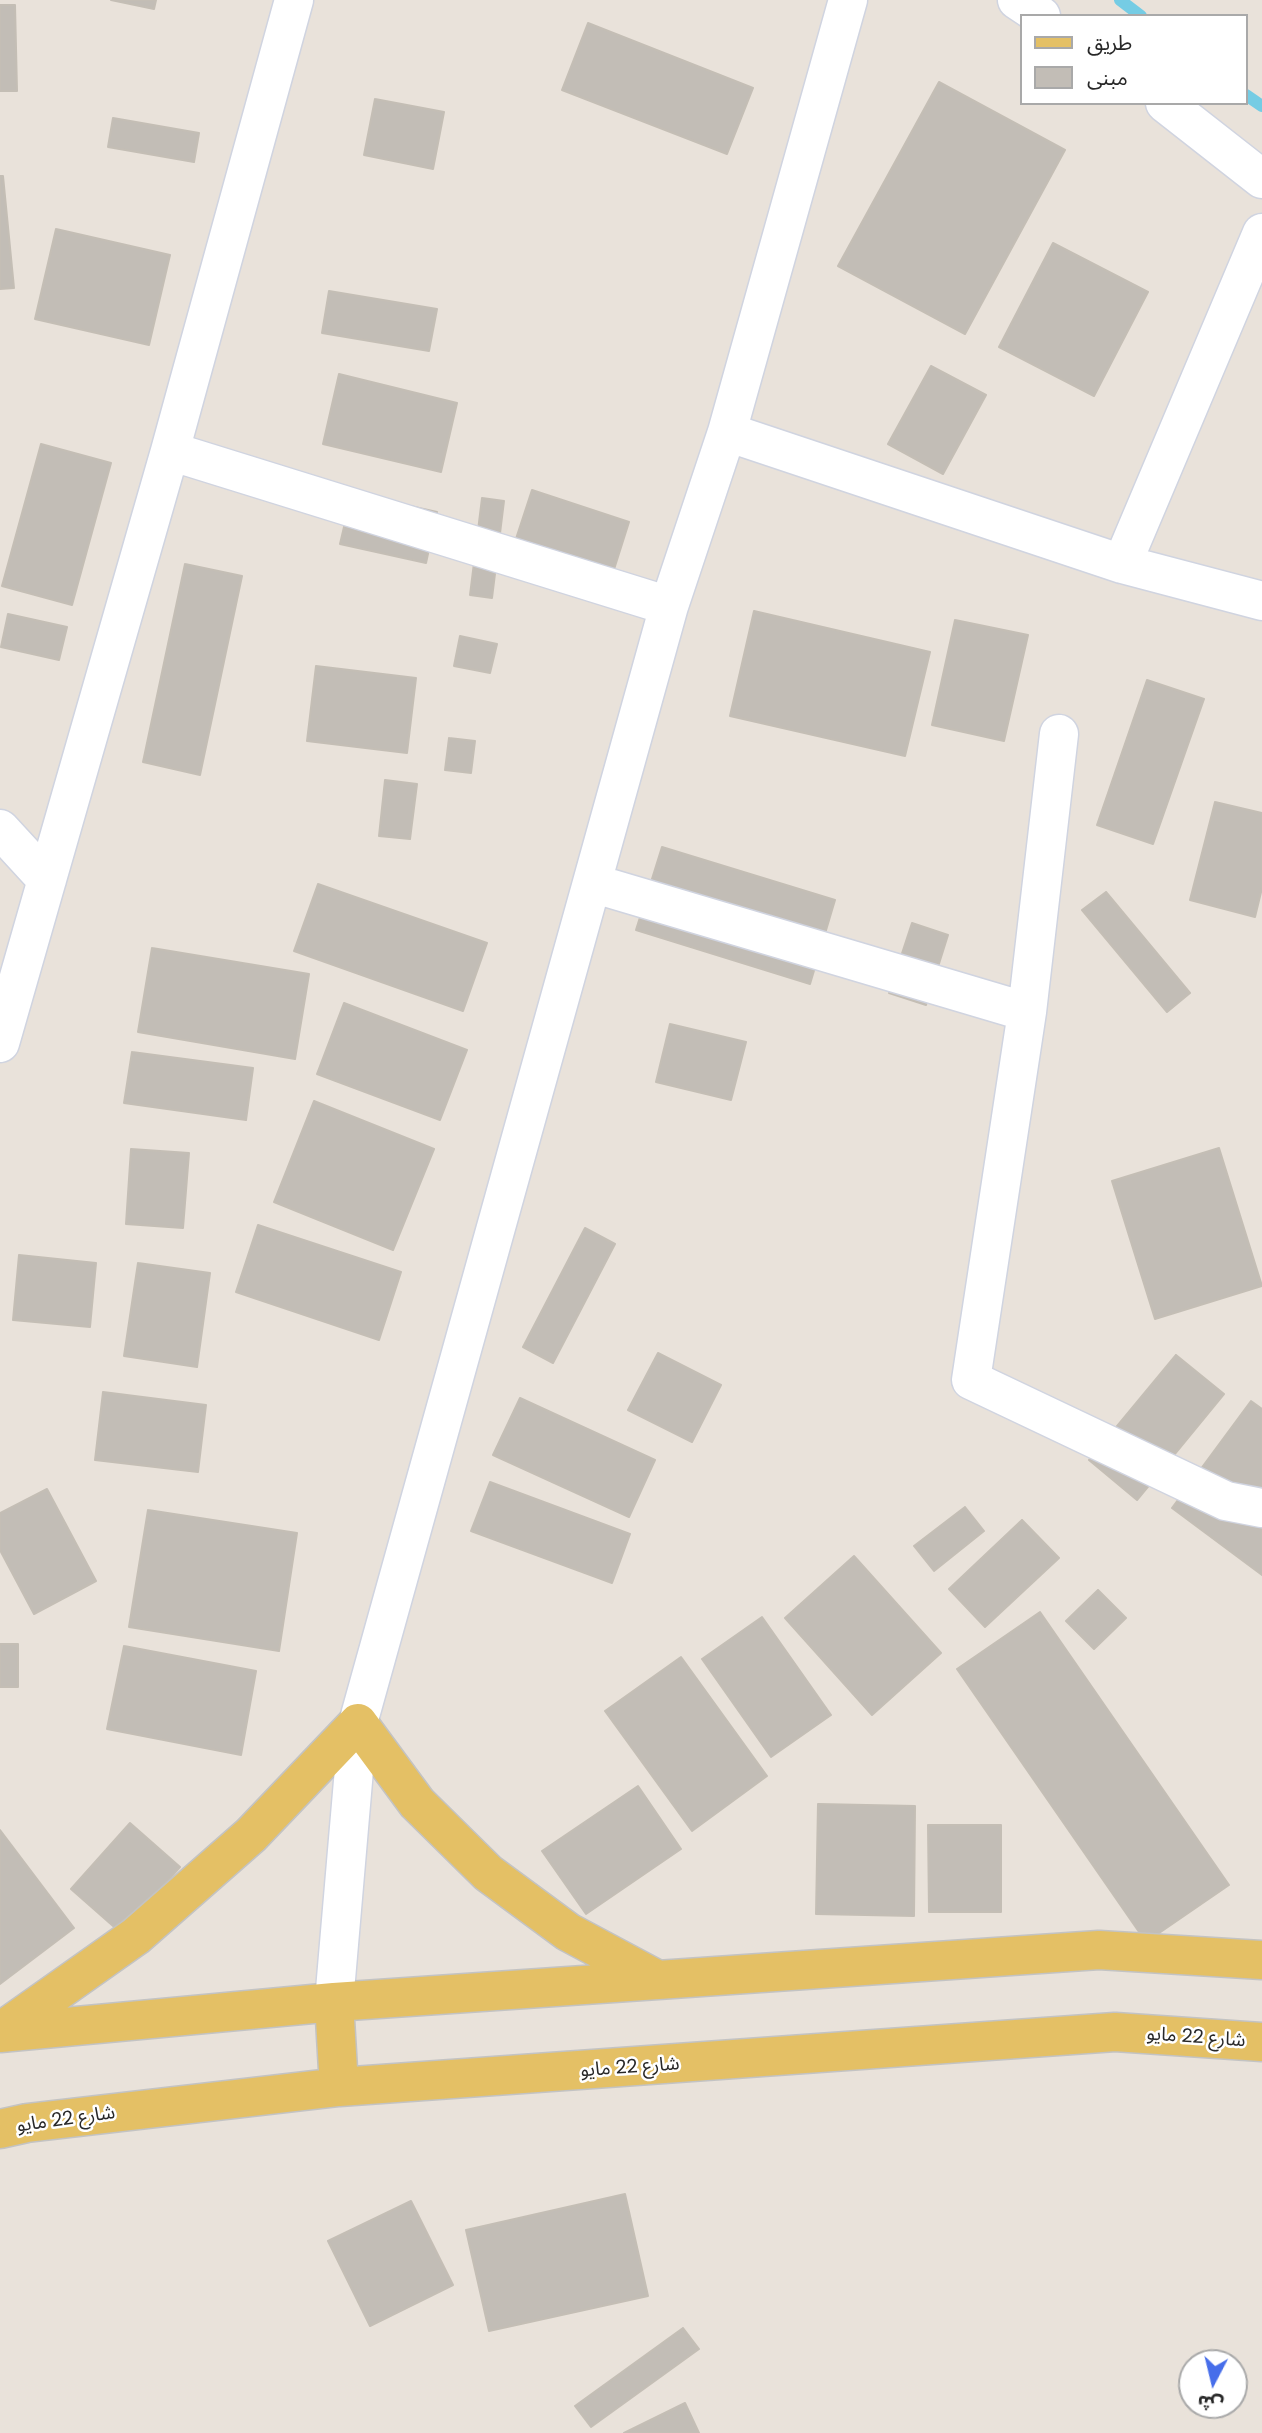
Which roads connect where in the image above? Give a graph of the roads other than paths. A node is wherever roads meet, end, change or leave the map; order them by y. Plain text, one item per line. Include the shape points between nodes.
1 (294, 0) edge
2 (848, 0) edge
3 (1017, 0) edge
4 (1038, 14) edge
5 (1168, 105) edge
6 (1262, 179) edge
7 (1262, 233) edge
8 (727, 432) junction
9 (170, 451) junction
10 (1122, 564) junction
11 (1262, 601) edge
12 (669, 606) junction
13 (1059, 734) dead end
14 (0, 829) edge
15 (47, 880) junction
16 (592, 883) junction
17 (1027, 1012) junction
18 (0, 1043) edge
19 (1262, 1507) edge
20 (358, 1723) junction
21 (1262, 1960) edge
22 (656, 1979) junction
23 (334, 2002) junction
24 (0, 2033) edge
25 (1262, 2042) edge
26 (339, 2087) junction
27 (0, 2129) edge

1 - 9 street
2 - 8 street
3 - 4 street
5 - 6 street
7 - 10 street
8 - 10 street
8 - 12 street
9 - 12 street
9 - 15 street
10 - 11 street
12 - 16 street
13 - 17 street
14 - 15 street
15 - 18 street
16 - 17 street
16 - 20 street
17 - 19 street via 971,1380 1226,1501
20 - 22 main road via 417,1803 488,1873 568,1932
20 - 23 street
20 - 24 main road via 251,1835 136,1936
21 - 22 main road via 1099,1950
22 - 23 main road
23 - 24 main road
23 - 26 main road
25 - 26 main road, شارع 22 مايو via 1115,2032
26 - 27 main road, شارع 22 مايو

